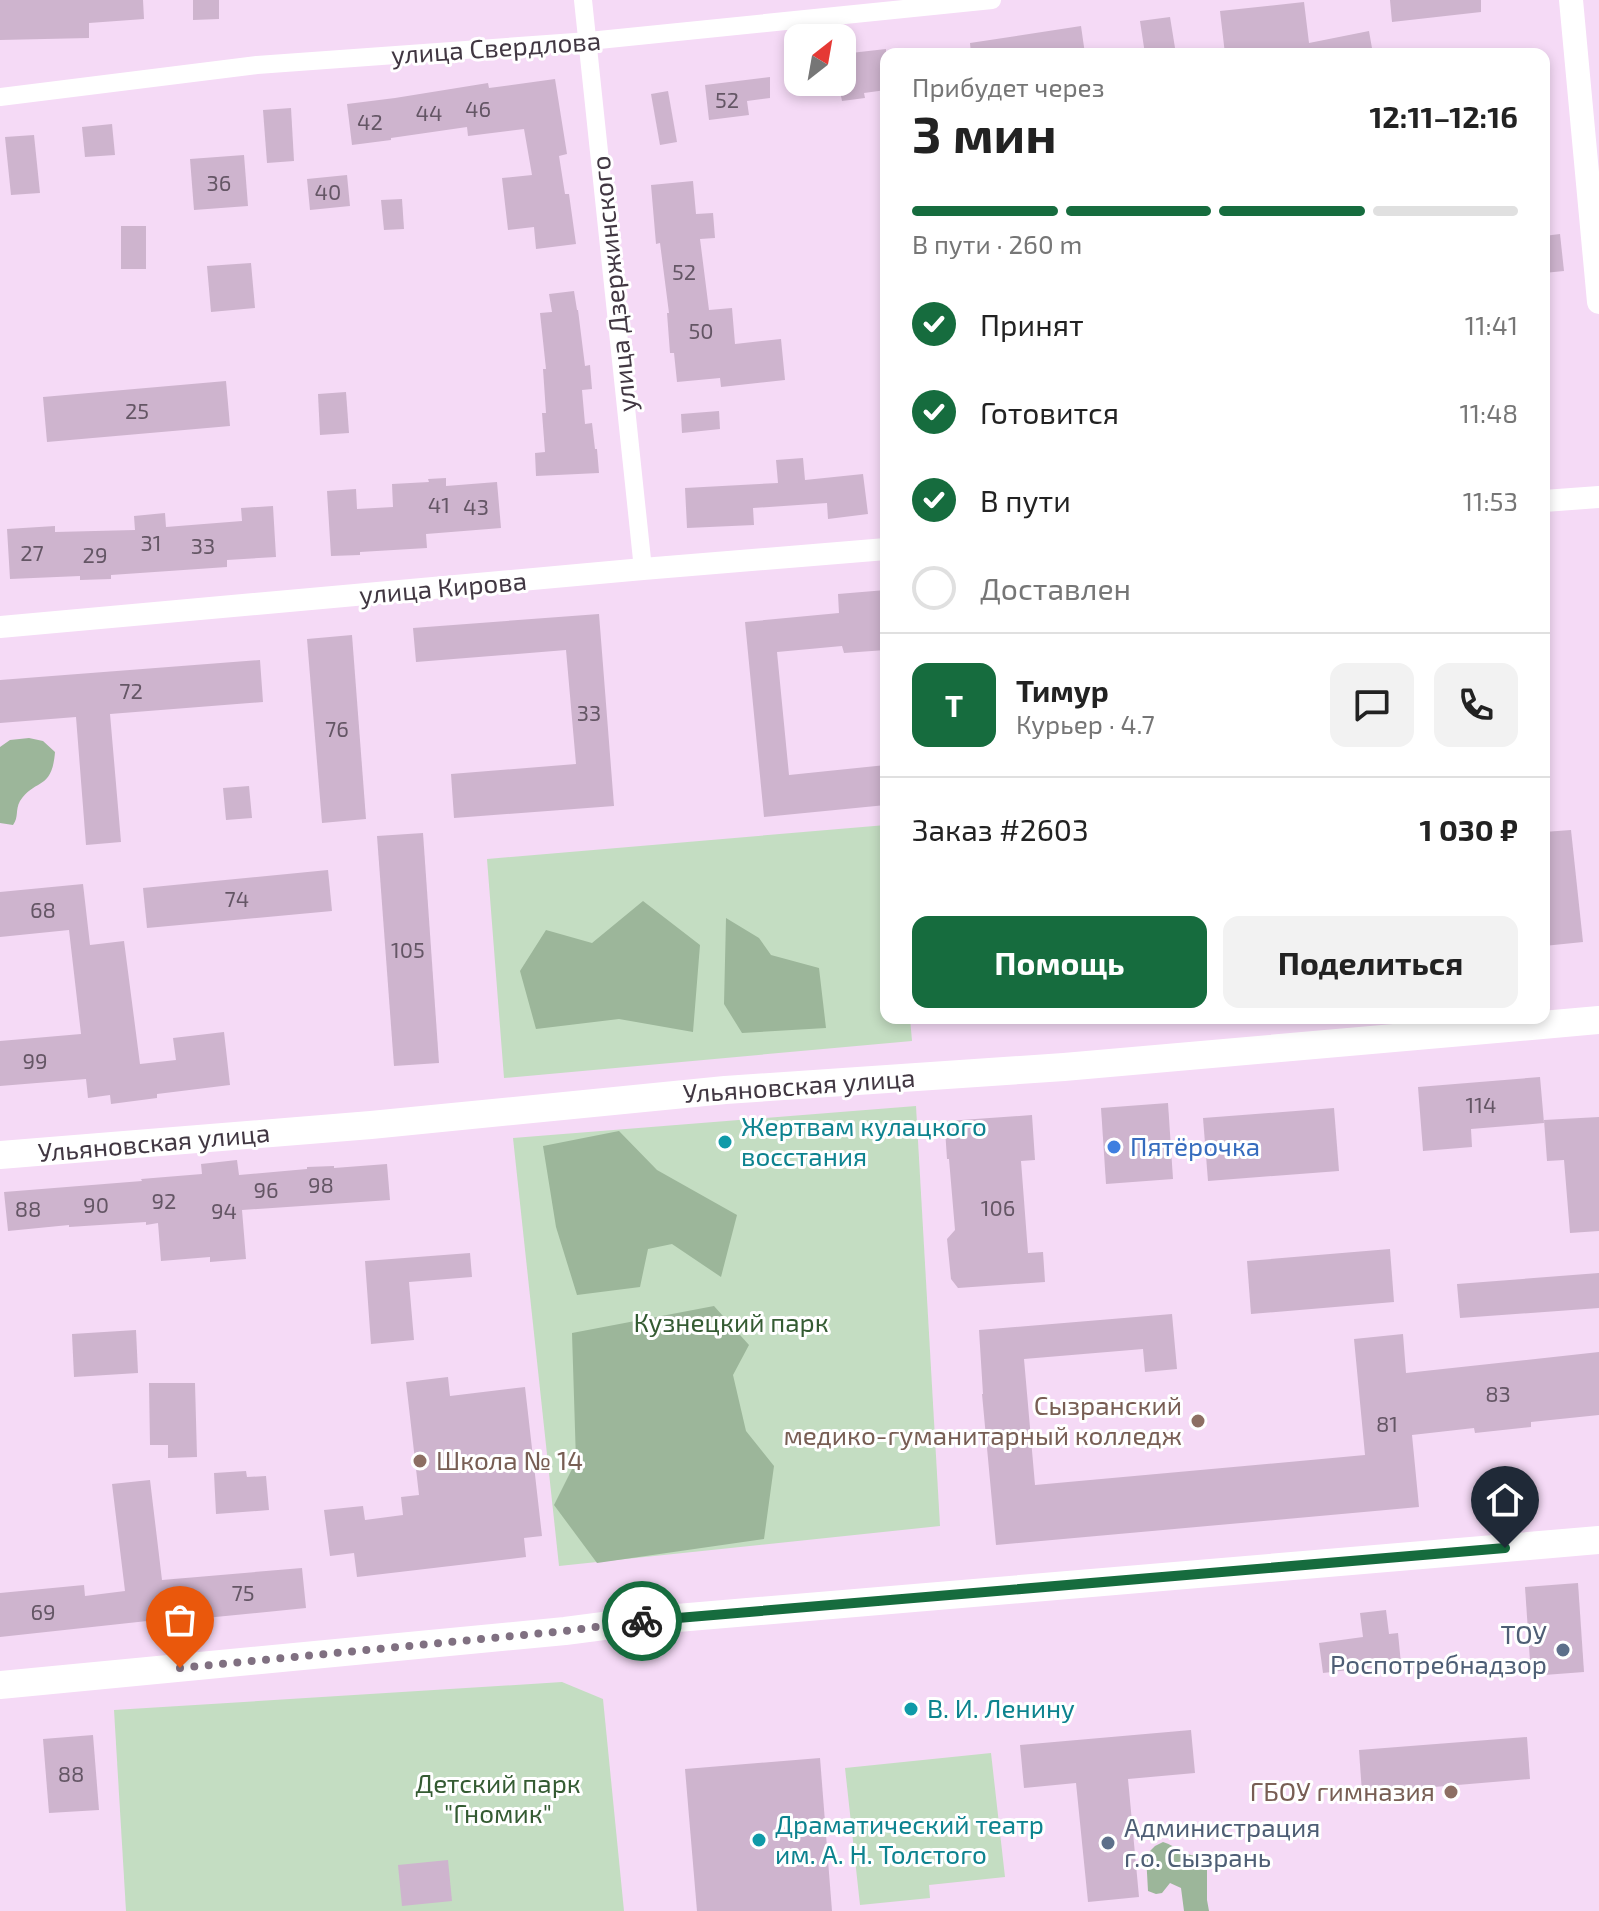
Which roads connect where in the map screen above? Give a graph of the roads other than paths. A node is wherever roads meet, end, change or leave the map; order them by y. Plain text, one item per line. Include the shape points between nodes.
1 (583, 0) edge
2 (992, 0) edge
3 (1571, 0) edge
4 (589, 41) junction
5 (0, 97) edge
6 (1599, 302) edge
7 (1599, 497) edge
8 (1550, 501) edge
9 (880, 549) edge
10 (643, 569) junction
11 (0, 627) edge
12 (1599, 1020) edge
13 (0, 1155) edge
14 (1599, 1540) edge
15 (0, 1685) edge

1 - 4 street, улица Дзержинского
2 - 4 street, улица Свердлова
3 - 6 main road
4 - 5 street, улица Свердлова via 257,65
4 - 10 street, улица Дзержинского
7 - 8 street
9 - 10 street, улица Кирова
10 - 11 street, улица Кирова
12 - 13 main road, Ульяновская улица
14 - 15 main road via 642,1621

